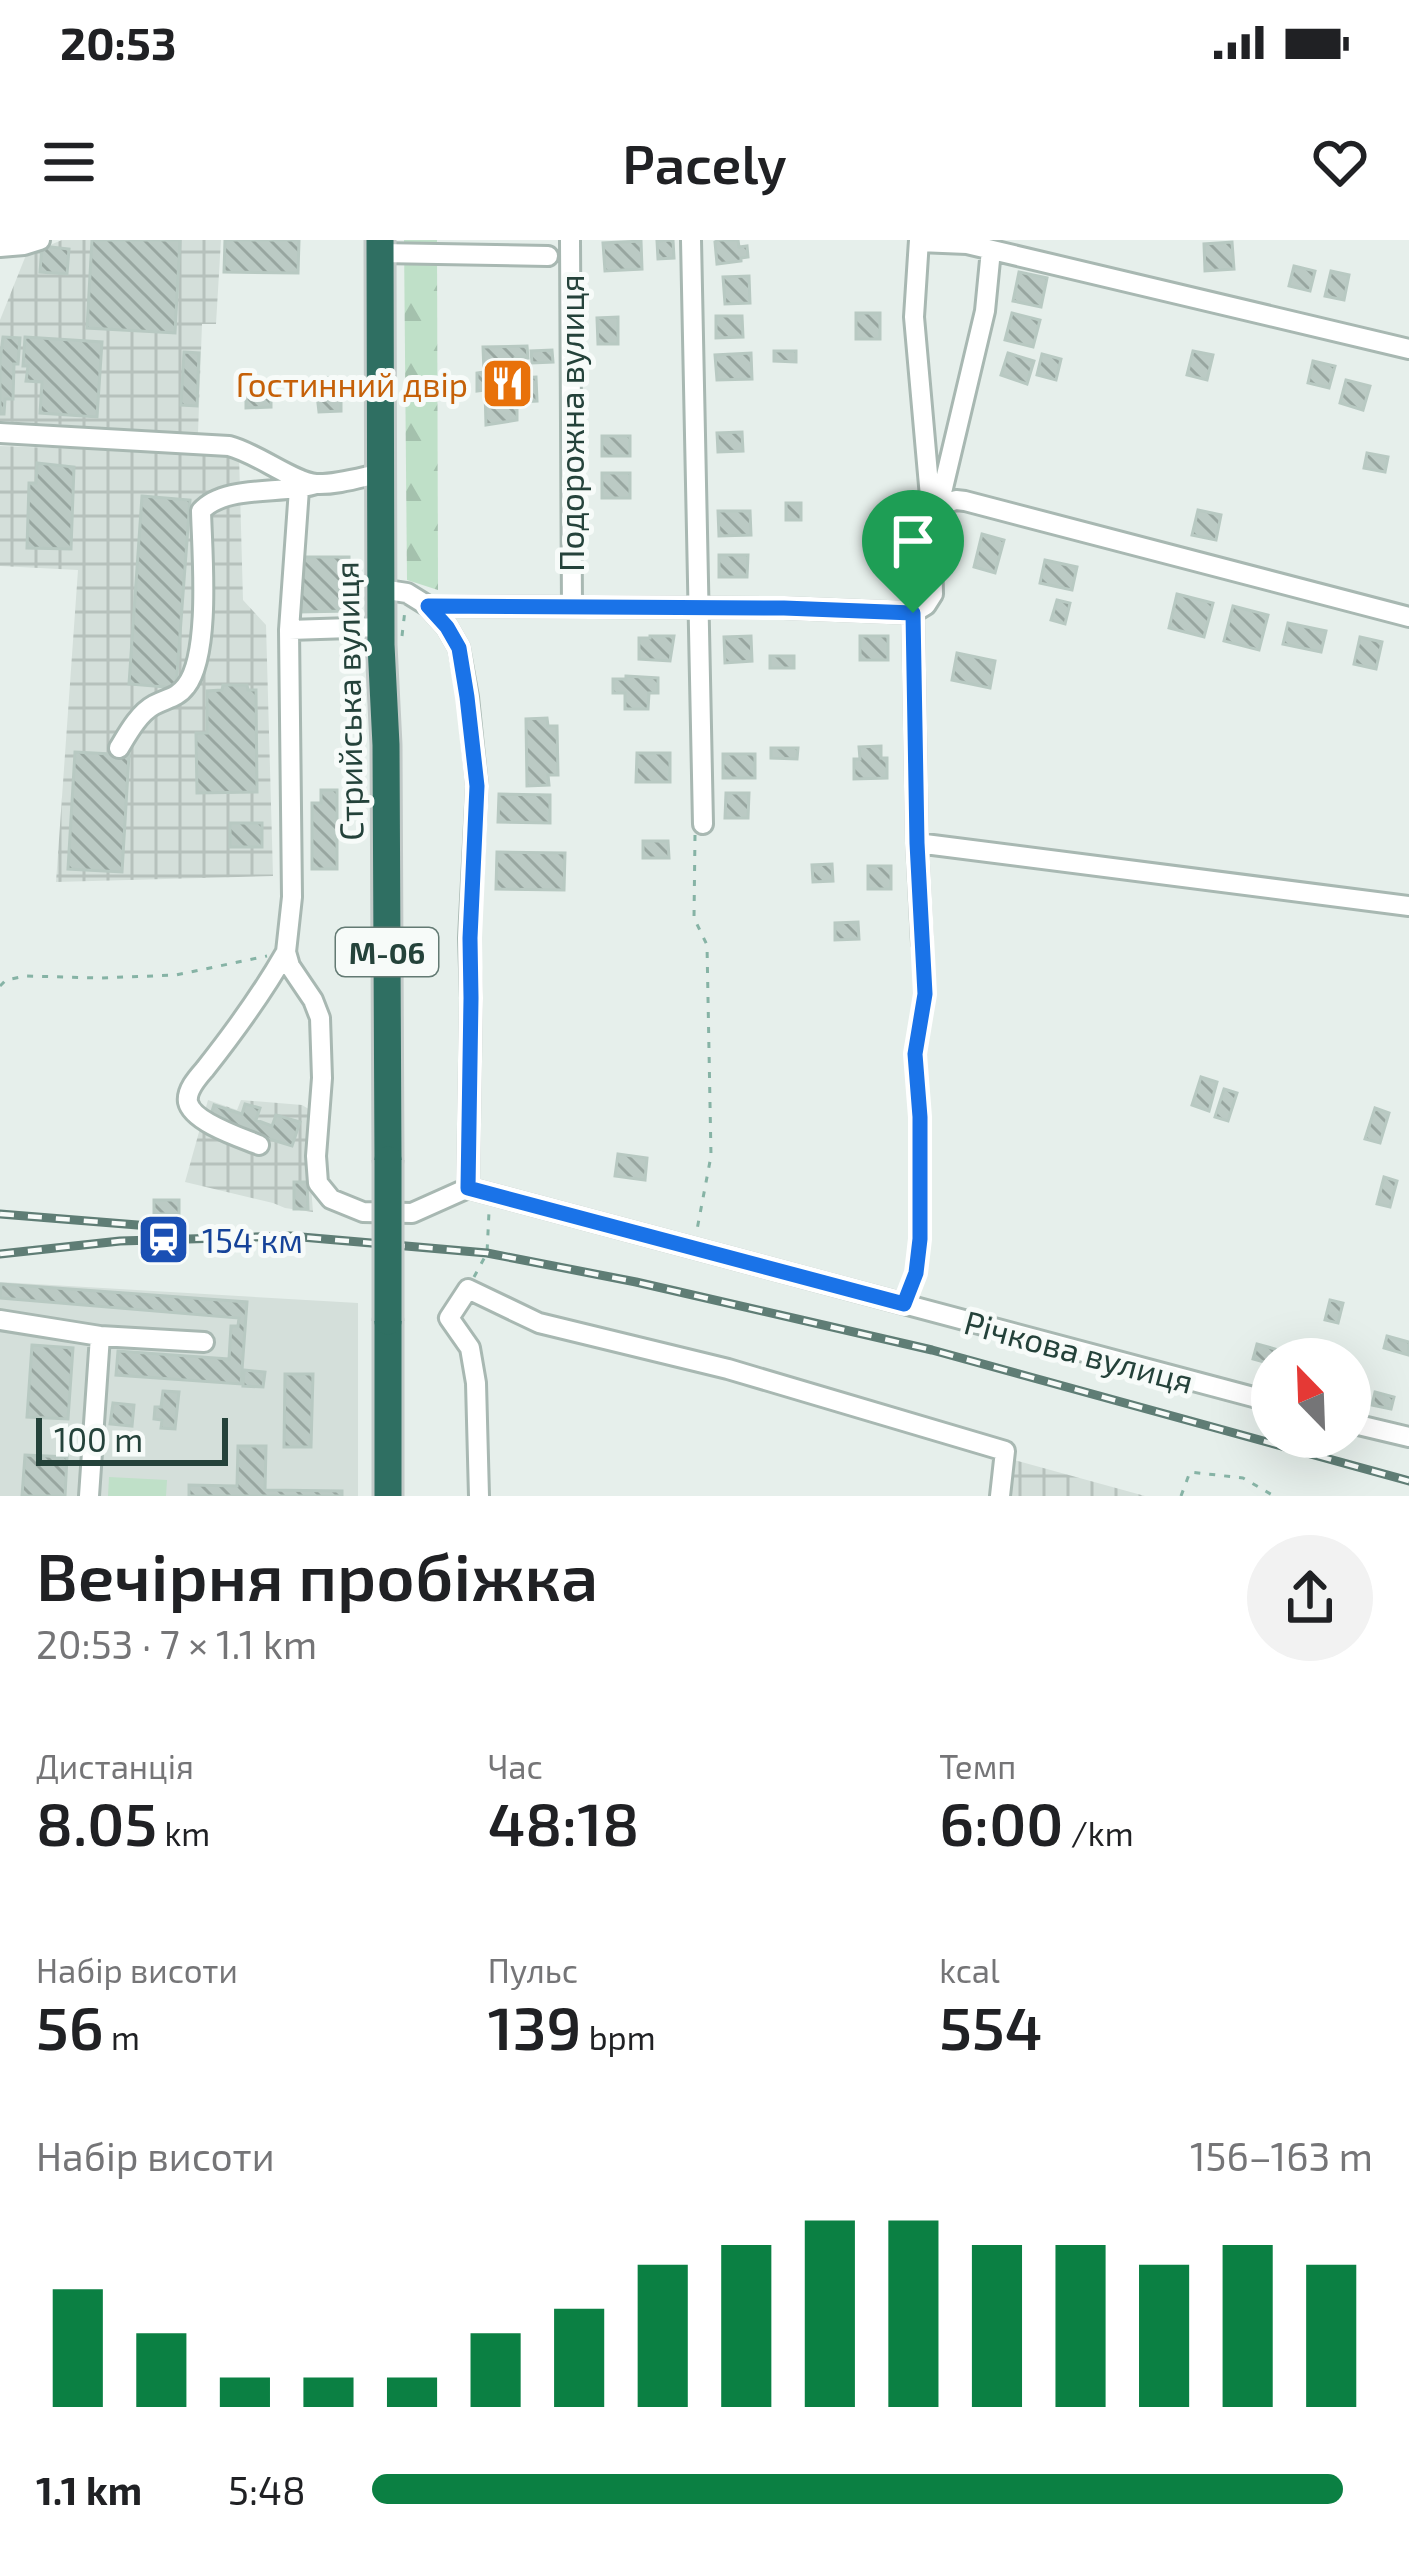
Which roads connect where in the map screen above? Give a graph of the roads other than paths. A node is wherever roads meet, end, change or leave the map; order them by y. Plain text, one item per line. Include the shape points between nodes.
1 (40, 240) edge
2 (570, 240) edge
3 (691, 240) edge
4 (919, 241) edge
5 (380, 246) edge
6 (0, 248) edge
7 (992, 250) junction
8 (548, 256) dead end
9 (1409, 349) edge
10 (0, 434) edge
11 (382, 473) junction
12 (308, 487) junction
13 (935, 506) junction
14 (381, 589) junction
15 (428, 606) junction
16 (572, 607) junction
17 (700, 608) junction
18 (913, 613) junction
19 (1409, 617) edge
20 (382, 626) junction
21 (289, 631) junction
22 (119, 748) dead end
23 (703, 824) road end
24 (917, 843) junction
25 (1409, 906) edge
26 (922, 943) road end
27 (286, 952) junction
28 (259, 1145) dead end
29 (468, 1188) junction
30 (0, 1321) edge
31 (100, 1336) junction
32 (204, 1342) dead end
33 (1251, 1396) edge
34 (1371, 1428) edge
35 (1409, 1437) edge
36 (88, 1496) edge
37 (388, 1496) edge
38 (479, 1496) edge
39 (1000, 1496) edge

1 - 6 street
2 - 16 street, Подорожна вулиця
3 - 17 street
4 - 7 street
4 - 13 street via 914,317
5 - 8 street
5 - 11 highway, Стрийська вулиця / М-06
7 - 9 street
7 - 13 street via 985,311
10 - 12 street via 229,446
11 - 12 street
11 - 14 highway, Стрийська вулиця / М-06
12 - 21 street
12 - 22 street via 228,496 201,511 203,603 191,680 147,711
13 - 18 street via 933,594
13 - 19 street via 965,501
14 - 15 street
14 - 20 highway, Стрийська вулиця / М-06
15 - 16 street
15 - 29 street via 459,648 477,786
16 - 17 street
17 - 18 street
17 - 23 street
18 - 24 street
20 - 21 street
20 - 37 highway, Стрийська вулиця / М-06, bridge
21 - 27 street
24 - 25 street
24 - 26 street
27 - 28 street via 189,1093 198,1116
27 - 29 street via 320,1018 316,1172 323,1191 363,1212 412,1213
29 - 33 street, Річкова вулиця
30 - 31 street
31 - 32 street
31 - 36 street
34 - 35 street
38 - 39 street via 470,1348 448,1318 468,1289 539,1323 1005,1451

